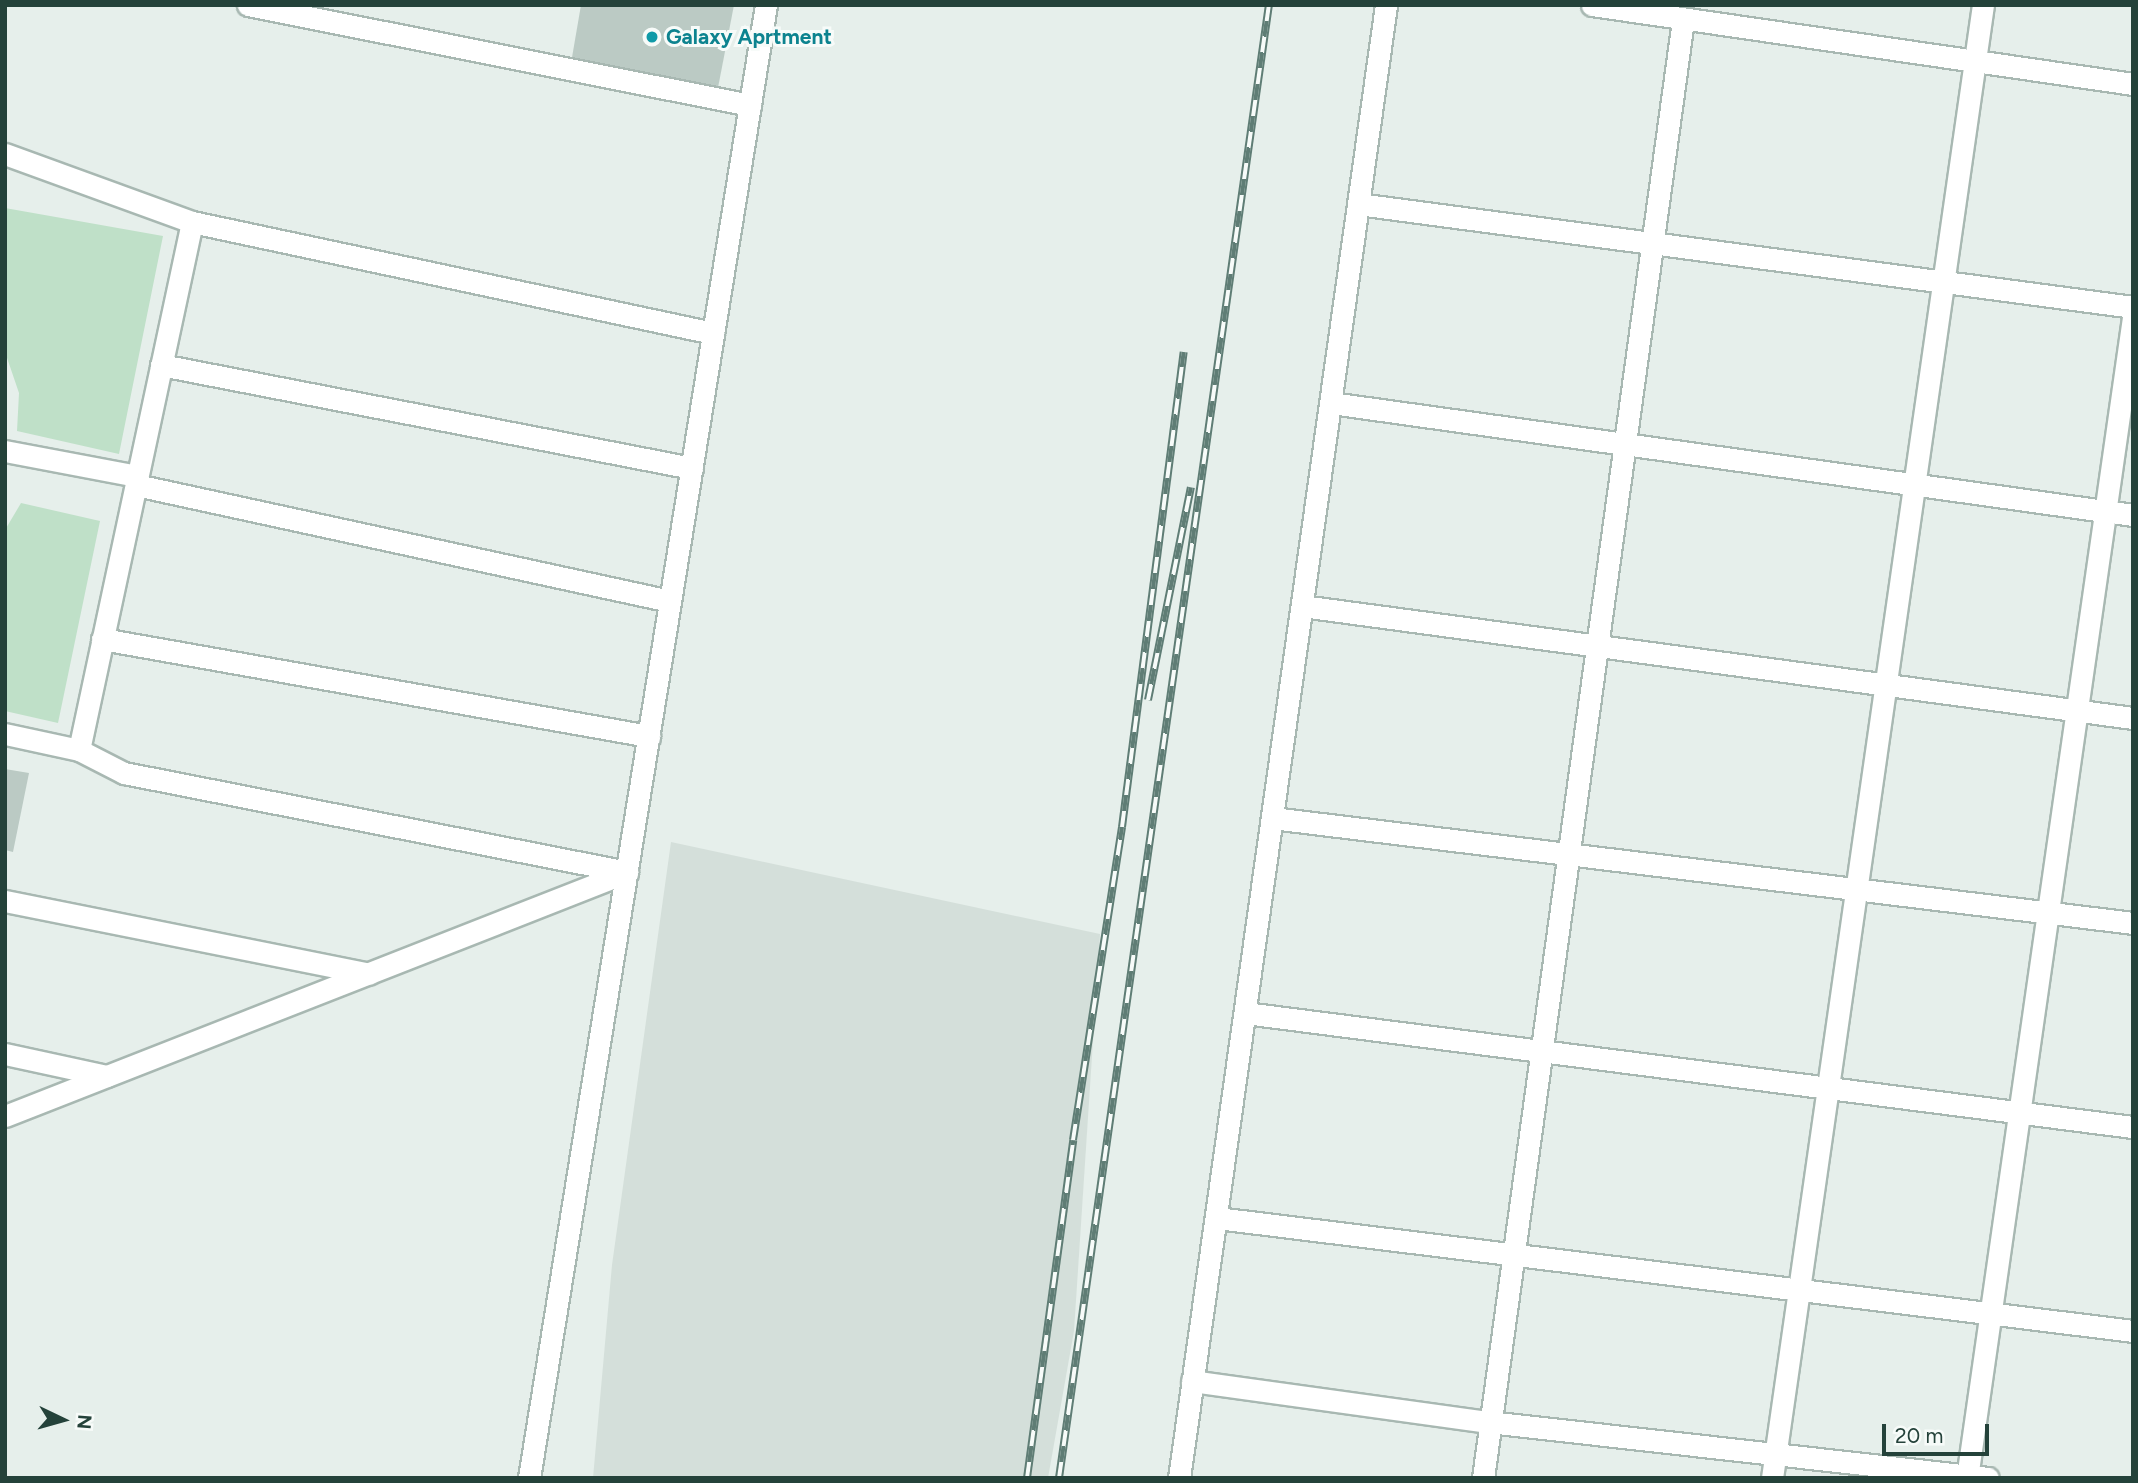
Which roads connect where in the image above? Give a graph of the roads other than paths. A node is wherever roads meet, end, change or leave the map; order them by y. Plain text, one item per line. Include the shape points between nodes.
1 (248, 5) edge
2 (766, 5) edge
3 (1387, 5) edge
4 (1592, 5) edge
5 (1983, 5) edge
6 (1683, 19) junction
7 (1976, 62) junction
8 (2133, 85) edge
9 (750, 105) junction
10 (5, 154) edge
11 (1358, 204) junction
12 (192, 222) junction
13 (1653, 243) junction
14 (1944, 283) junction
15 (2133, 307) edge
16 (2133, 317) edge
17 (713, 333) junction
18 (161, 365) junction
19 (1331, 403) junction
20 (1625, 444) junction
21 (5, 451) edge
22 (692, 468) junction
23 (136, 480) junction
24 (1915, 485) junction
25 (2104, 511) junction
26 (2133, 515) edge
27 (670, 601) junction
28 (1302, 607) junction
29 (102, 639) junction
30 (1598, 646) junction
31 (1886, 685) junction
32 (2076, 711) junction
33 (2133, 718) edge
34 (5, 734) edge
35 (649, 736) junction
36 (79, 750) junction
37 (1272, 818) junction
38 (1569, 854) junction
39 (626, 872) junction
40 (1857, 890) junction
41 (5, 901) edge
42 (2046, 913) junction
43 (2133, 923) edge
44 (369, 974) junction
45 (1245, 1013) junction
46 (1543, 1051) junction
47 (5, 1054) edge
48 (107, 1076) junction
49 (1829, 1088) junction
50 (2017, 1112) junction
51 (5, 1116) edge
52 (2133, 1127) edge
53 (1217, 1218) junction
54 (1515, 1255) junction
55 (1800, 1290) junction
56 (1988, 1313) junction
57 (2133, 1331) edge
58 (1192, 1381) junction
59 (1489, 1422) junction
60 (1775, 1454) junction
61 (1975, 1477) edge
62 (530, 1478) edge
63 (1179, 1478) edge
64 (1483, 1478) edge
65 (1772, 1478) edge

1 - 9 street
2 - 9 street
3 - 11 street
4 - 6 street
5 - 7 street
6 - 7 street
6 - 13 street
7 - 8 street
7 - 14 street
9 - 17 street
10 - 12 street
11 - 13 street
11 - 19 street
12 - 17 street
12 - 18 street
13 - 14 street
13 - 20 street
14 - 15 street
14 - 24 street
16 - 25 street
17 - 22 street
18 - 22 street
18 - 23 street
19 - 20 street
19 - 28 street
20 - 24 street
20 - 30 street
21 - 23 street
22 - 27 street
23 - 27 street
23 - 29 street
24 - 25 street
24 - 31 street
25 - 26 street
25 - 32 street
27 - 35 street
28 - 30 street
28 - 37 street
29 - 35 street
29 - 36 street
30 - 31 street
30 - 38 street
31 - 32 street
31 - 40 street
32 - 33 street
32 - 42 street
34 - 36 street
35 - 39 street
36 - 39 street via 124,773
37 - 38 street
37 - 45 street
38 - 40 street
38 - 46 street
39 - 44 street
39 - 62 street
40 - 42 street
40 - 49 street
41 - 44 street
42 - 43 street
42 - 50 street
44 - 48 street
45 - 46 street
45 - 53 street
46 - 49 street
46 - 54 street
47 - 48 street
48 - 51 street
49 - 50 street
49 - 55 street
50 - 52 street
50 - 56 street
53 - 54 street
53 - 58 street
54 - 55 street
54 - 59 street
55 - 56 street
55 - 60 street
56 - 57 street
56 - 61 street
58 - 59 street
58 - 63 street
59 - 60 street
59 - 64 street
60 - 61 street
60 - 65 street

